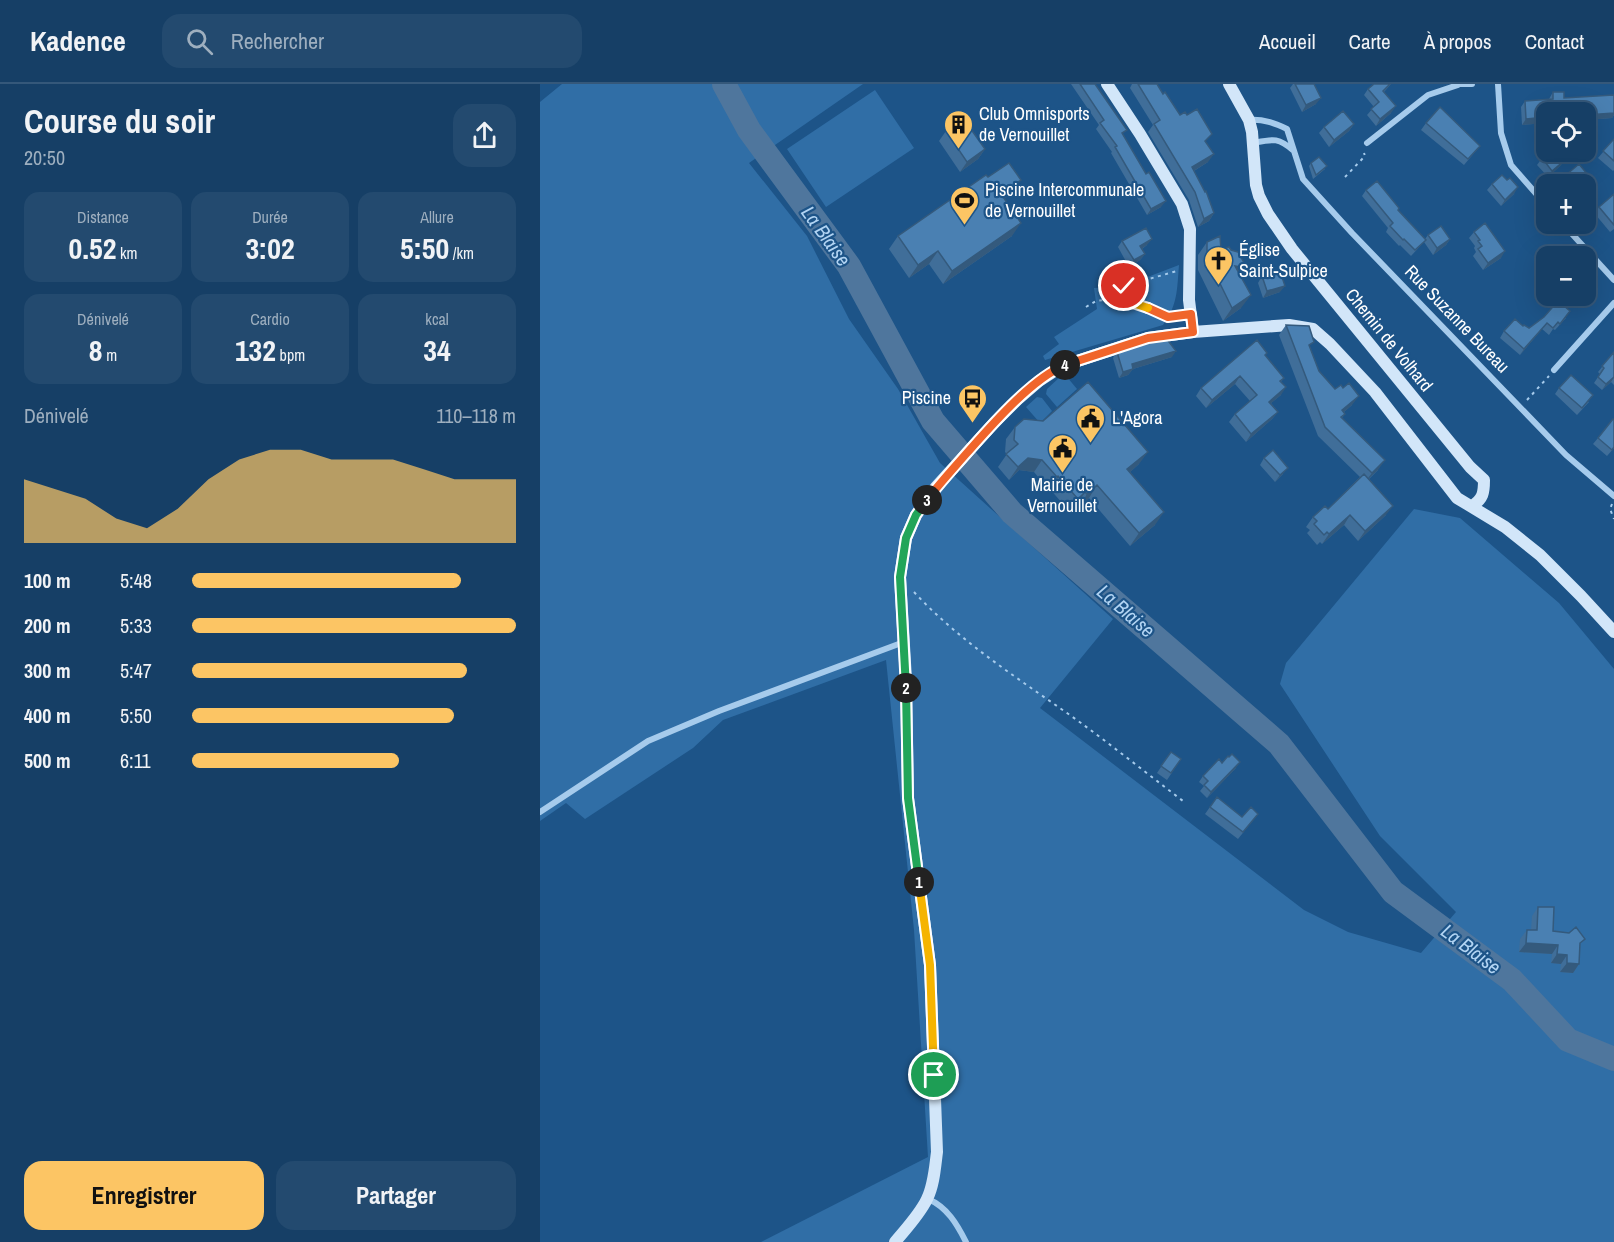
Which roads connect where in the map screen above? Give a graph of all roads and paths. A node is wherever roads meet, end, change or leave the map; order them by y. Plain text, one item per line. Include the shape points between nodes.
1 (1107, 84) edge
2 (1229, 84) edge
3 (1472, 84) edge
4 (1498, 84) edge
5 (1457, 85) edge
6 (1249, 120) junction
7 (1253, 143) junction
8 (1367, 143) joint
9 (1294, 152) junction
10 (1346, 177) dead end
11 (1536, 194) edge
12 (1572, 234) edge
13 (1188, 267) junction
14 (1614, 280) edge
15 (1118, 298) junction
16 (1614, 303) edge
17 (1086, 307) dead end
18 (1191, 314) junction
19 (1193, 332) junction
20 (1554, 370) joint
21 (1521, 407) junction
22 (1614, 497) edge
23 (1472, 506) junction
24 (1614, 519) edge
25 (900, 577) junction
26 (1614, 632) edge
27 (904, 642) junction
28 (1183, 801) dead end
29 (540, 812) edge
30 (927, 1199) junction
31 (895, 1242) edge
32 (966, 1242) edge

1 - 13 street via 1182,204 1190,229
2 - 6 street, Chemin de Volhard
3 - 5 street
4 - 11 street via 1501,133 1511,165
5 - 8 street via 1428,95
6 - 7 street, Chemin de Volhard
6 - 9 street, Rue Suzanne Bureau via 1271,121 1287,129
7 - 9 street via 1274,139
7 - 23 street, Chemin de Volhard via 1259,196 1280,232 1484,480 1484,492
8 - 10 path via 1362,147 1365,156
9 - 21 street, Rue Suzanne Bureau via 1303,179 1317,195
12 - 14 street
13 - 15 path via 1124,286
13 - 18 street
15 - 17 path via 1096,301
15 - 18 path via 1168,317
16 - 20 street
18 - 19 street
19 - 23 street via 1289,325 1313,329 1375,392 1457,498
19 - 25 street via 1148,338 1062,366 1039,381 936,487 916,515 906,538
20 - 21 path
21 - 22 street, Rue Suzanne Bureau via 1566,455
22 - 24 path via 1610,509
23 - 26 street via 1540,555
25 - 27 street
25 - 28 path via 927,606 1011,674
27 - 29 street via 648,741
27 - 30 street via 908,798 932,999 937,1152
30 - 31 street
30 - 32 street via 944,1208

